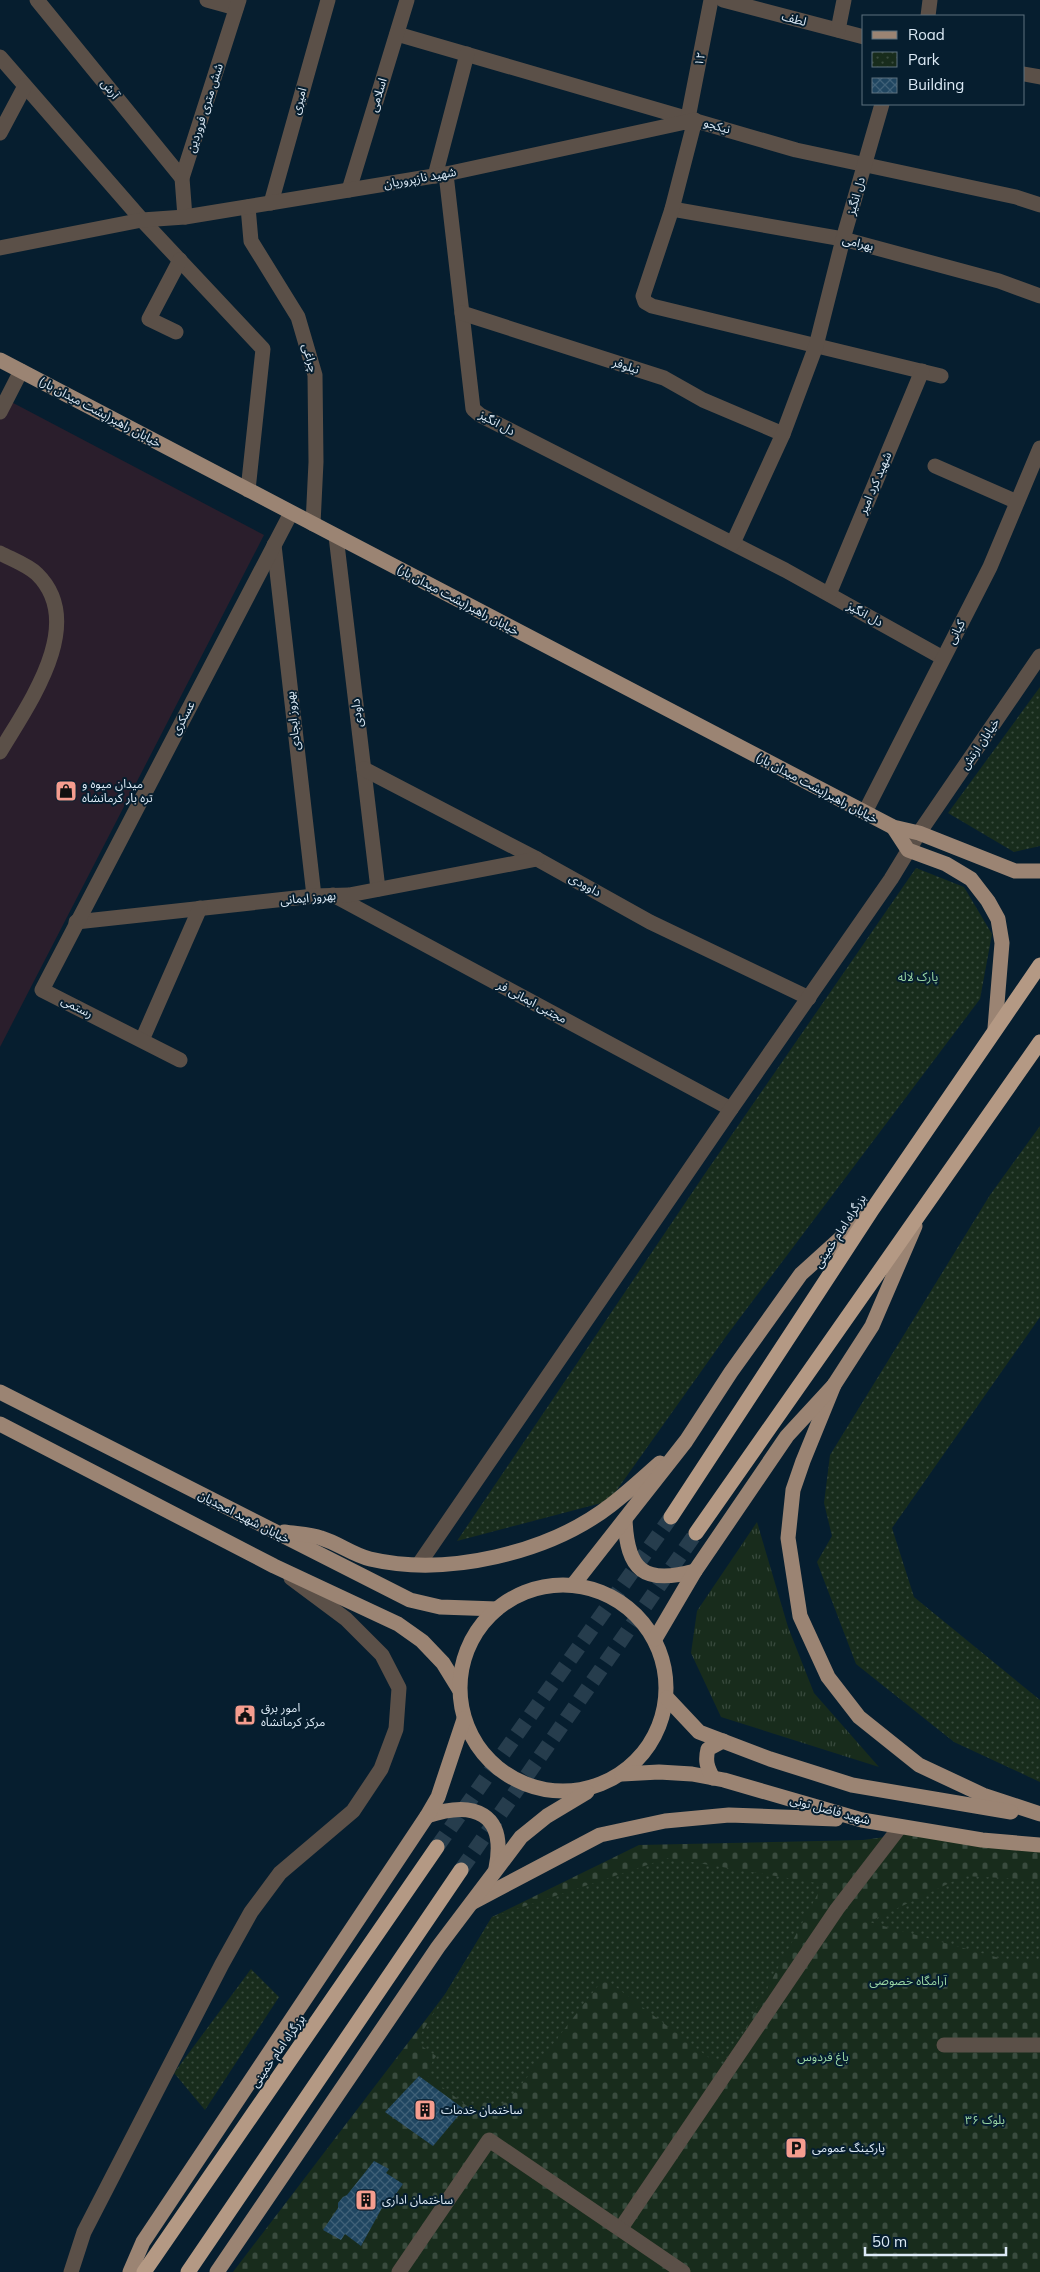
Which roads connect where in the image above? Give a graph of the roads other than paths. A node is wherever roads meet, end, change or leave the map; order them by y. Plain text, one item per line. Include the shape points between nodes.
1 (38, 0) edge
2 (207, 0) edge
3 (328, 0) edge
4 (407, 0) edge
5 (711, 0) edge
6 (724, 0) edge
7 (844, 0) edge
8 (930, 0) edge
9 (237, 4) edge
10 (928, 15) edge
11 (838, 30) junction
12 (397, 34) junction
13 (862, 36) edge
14 (467, 54) junction
15 (0, 57) edge
16 (1025, 74) edge
17 (1040, 77) edge
18 (25, 86) junction
19 (882, 105) edge
20 (692, 119) junction
21 (0, 133) edge
22 (865, 165) junction
23 (440, 175) junction
24 (182, 178) junction
25 (349, 190) junction
26 (271, 203) junction
27 (1040, 206) edge
28 (248, 207) junction
29 (672, 210) junction
30 (185, 217) junction
31 (142, 220) junction
32 (843, 239) junction
33 (0, 248) edge
34 (180, 260) junction
35 (1040, 296) edge
36 (462, 313) junction
37 (176, 332) dead end
38 (816, 346) junction
39 (0, 360) edge
40 (21, 371) junction
41 (922, 371) junction
42 (941, 376) dead end
43 (0, 412) edge
44 (783, 434) junction
45 (1040, 448) edge
46 (935, 466) dead end
47 (248, 490) junction
48 (1017, 502) junction
49 (291, 514) junction
50 (313, 524) junction
51 (336, 536) junction
52 (733, 543) junction
53 (274, 546) junction
54 (0, 553) edge
55 (829, 594) junction
56 (1040, 656) edge
57 (943, 658) junction
58 (0, 752) edge
59 (364, 769) junction
60 (865, 812) junction
61 (893, 828) junction
62 (919, 833) junction
63 (908, 850) junction
64 (537, 858) junction
65 (1040, 871) edge
66 (378, 889) junction
67 (333, 895) junction
68 (314, 896) junction
69 (200, 908) junction
70 (76, 922) junction
71 (1040, 965) edge
72 (809, 998) junction
73 (995, 1028) junction
74 (142, 1040) junction
75 (1040, 1042) edge
76 (180, 1060) dead end
77 (731, 1109) junction
78 (872, 1210) junction
79 (920, 1214) junction
80 (834, 1385) junction
81 (0, 1392) edge
82 (0, 1424) edge
83 (686, 1441) junction
84 (671, 1517) tunnel mouth
85 (625, 1519) junction
86 (268, 1529) junction
87 (696, 1533) tunnel mouth
88 (418, 1564) junction
89 (274, 1566) junction
90 (695, 1571) junction
91 (573, 1585) junction
92 (497, 1609) junction
93 (655, 1639) junction
94 (459, 1689) junction
95 (667, 1698) junction
96 (464, 1719) junction
97 (723, 1741) junction
98 (622, 1774) junction
99 (713, 1778) junction
100 (594, 1787) junction
101 (427, 1816) junction
102 (1040, 1816) edge
103 (862, 1820) junction
104 (900, 1827) junction
105 (1040, 1845) edge
106 (437, 1847) tunnel mouth
107 (461, 1870) tunnel mouth
108 (496, 1870) junction
109 (470, 1904) junction
110 (944, 2045) dead end
111 (1040, 2045) edge
112 (620, 2228) junction
113 (71, 2272) edge
114 (130, 2272) edge
115 (144, 2272) edge
116 (188, 2272) edge
117 (217, 2272) edge
118 (399, 2272) edge
119 (684, 2272) edge

1 - 24 street, آرش
2 - 9 street
3 - 26 street, امیری
4 - 12 street, اسلامی
5 - 20 street, ۱۲
6 - 11 street, لطف
7 - 11 street
8 - 10 street
9 - 24 street, شش متری فروردین
11 - 13 street, لطف
12 - 14 street, نیکجو
12 - 25 street, اسلامی
14 - 20 street, نیکجو
14 - 23 street
15 - 18 street
16 - 17 street
18 - 21 street
18 - 31 street
19 - 22 street, دل انگیز
20 - 22 street, نیکجو via 796,150
20 - 23 street, شهید نازپروریان
20 - 29 street
22 - 27 street, نیکجو via 1016,197
22 - 32 street, دل انگیز
23 - 25 street, شهید نازپروریان
23 - 36 street, دل انگیز
24 - 30 street, شش متری فروردین
25 - 26 street, شهید نازپروریان
26 - 28 street, شهید نازپروریان
28 - 30 street, شهید نازپروریان
28 - 50 street, چراغی via 251,240 298,317 315,375
29 - 32 street, بهرامی
29 - 38 street via 643,296 645,302
30 - 31 street, شهید نازپروریان
31 - 33 street, شهید نازپروریان
31 - 34 street
32 - 35 street, بهرامی via 1000,281
32 - 38 street, دل انگیز
34 - 37 street via 149,319
34 - 47 street via 263,349
36 - 44 street, نیلوفر via 664,378 703,400
36 - 52 street, دل انگیز via 474,409 480,415
38 - 41 street
38 - 44 street, دل انگیز
39 - 40 main road, خیابان راهبر(پشت میدان بار)
40 - 43 street
40 - 47 main road, خیابان راهبر(پشت میدان بار)
41 - 42 street
41 - 55 street, شهید کرد امیر
44 - 52 street, دل انگیز
45 - 48 street, کیانی
46 - 48 street
47 - 49 main road, خیابان راهبر(پشت میدان بار)
48 - 57 street, کیانی via 990,567
49 - 50 main road, خیابان راهبر(پشت میدان بار)
49 - 53 street, عسکری
50 - 51 main road, خیابان راهبر(پشت میدان بار)
51 - 59 street, داودی
51 - 60 main road, خیابان راهبر(پشت میدان بار)
52 - 55 street, دل انگیز
53 - 68 street, بهروز ایجادی
53 - 70 street, عسکری
54 - 58 street via 36,572 49,588 56,630 46,671
55 - 57 street, دل انگیز
56 - 62 street, خیابان ارتش
57 - 60 street, کیانی
59 - 64 street, داوودی
59 - 66 street, داودی
60 - 61 main road, خیابان راهبر(پشت میدان بار)
61 - 62 main road, خیابان راهبر(پشت میدان بار)
61 - 63 main road
62 - 63 street, خیابان ارتش
62 - 65 main road, خیابان راهبر(پشت میدان بار) via 1014,871
63 - 72 street, خیابان ارتش
63 - 73 main road via 946,864 971,879 998,919 1002,943
64 - 66 street, بهروز ایمانی
64 - 72 street, داوودی via 650,922
66 - 67 street, بهروز ایمانی
67 - 68 street, بهروز ایمانی
67 - 77 street, مجتبی ایمانی فر
68 - 69 street, بهروز ایمانی
69 - 70 street, بهروز ایمانی
69 - 74 street
70 - 74 street, رستمی via 42,990
71 - 73 highway, بزرگراه امام خمینی
72 - 77 street, خیابان ارتش
73 - 78 highway, بزرگراه امام خمینی
74 - 76 street, رستمی
75 - 79 highway
77 - 88 street, خیابان ارتش
78 - 83 main road via 801,1274
78 - 84 highway, بزرگراه امام خمینی
79 - 80 main road via 872,1326
79 - 87 highway
80 - 90 main road via 787,1436
80 - 102 main road via 793,1490 788,1538 800,1616 828,1677 859,1717 919,1765 983,1795
81 - 86 main road, خیابان شهید امجدیان
82 - 89 main road
83 - 85 main road
83 - 88 main road via 610,1506 558,1537 511,1554 465,1563
85 - 90 main road via 628,1552 633,1563 651,1575 672,1577
85 - 91 main road
86 - 88 main road via 321,1538 369,1559
86 - 92 main road, خیابان شهید امجدیان via 410,1600 440,1607
89 - 94 main road via 398,1624 422,1640 443,1663
89 - 113 street via 346,1619 382,1655 399,1688 396,1729 380,1770 353,1811 280,1873 251,1912 84,2232
90 - 93 main road
91 - 92 main road via 546,1587 520,1594
91 - 93 main road via 606,1594 634,1613
92 - 94 main road via 477,1632 464,1659
93 - 95 main road via 665,1668
94 - 96 main road
95 - 97 main road via 699,1732
95 - 98 main road via 660,1728 644,1754
96 - 100 main road via 478,1748 501,1771 530,1786 562,1792
96 - 101 main road via 441,1790
97 - 99 main road via 708,1749 706,1756 706,1765
97 - 102 main road via 770,1760 852,1785
98 - 99 main road, شهید فاضل تونی via 659,1772
98 - 100 main road
99 - 103 main road, شهید فاضل تونی
100 - 108 main road via 547,1816 521,1837
101 - 108 main road via 458,1808 487,1818 497,1832 499,1856
101 - 114 main road via 143,2242
103 - 104 main road, شهید فاضل تونی
103 - 109 main road via 729,1815 665,1821 600,1835
104 - 105 main road, شهید فاضل تونی
104 - 112 street via 837,1909
106 - 115 highway, بزرگراه امام خمینی
107 - 116 highway
108 - 109 main road
109 - 117 main road
110 - 111 street
112 - 118 street via 489,2140
112 - 119 street

